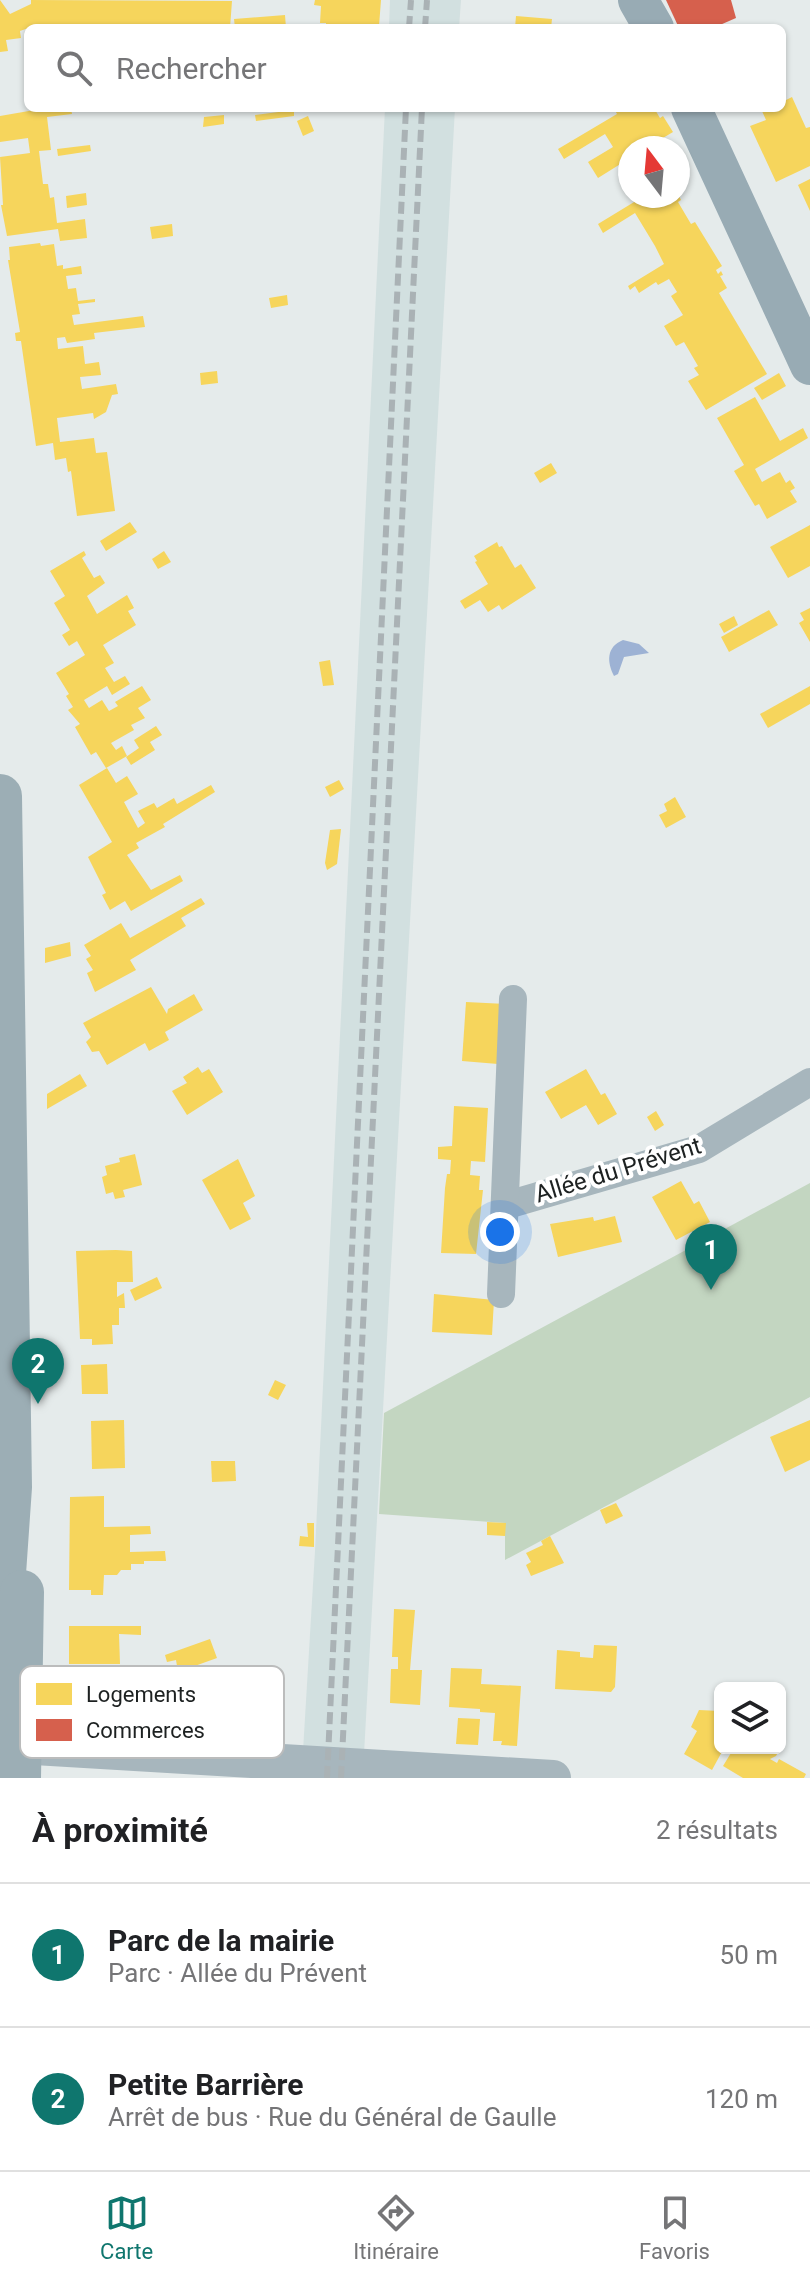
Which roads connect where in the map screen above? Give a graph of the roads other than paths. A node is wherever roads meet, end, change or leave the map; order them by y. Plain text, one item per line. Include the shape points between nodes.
1 (638, 0) edge
2 (652, 24) edge
3 (693, 112) edge
4 (810, 365) edge
5 (0, 796) edge
6 (1, 972) edge
7 (513, 999) dead end
8 (810, 1082) edge
9 (507, 1205) junction
10 (501, 1294) dead end
11 (10, 1487) junction
12 (0, 1631) edge
13 (13, 1756) edge
14 (73, 1758) edge
15 (553, 1778) edge

1 - 2 main road
3 - 4 main road
5 - 6 main road
6 - 11 main road
7 - 9 street, Allée du Prévent
8 - 9 street, Allée du Prévent via 699,1149
9 - 10 street, Allée du Prévent
11 - 12 main road
11 - 13 main road via 22,1589
14 - 15 street

